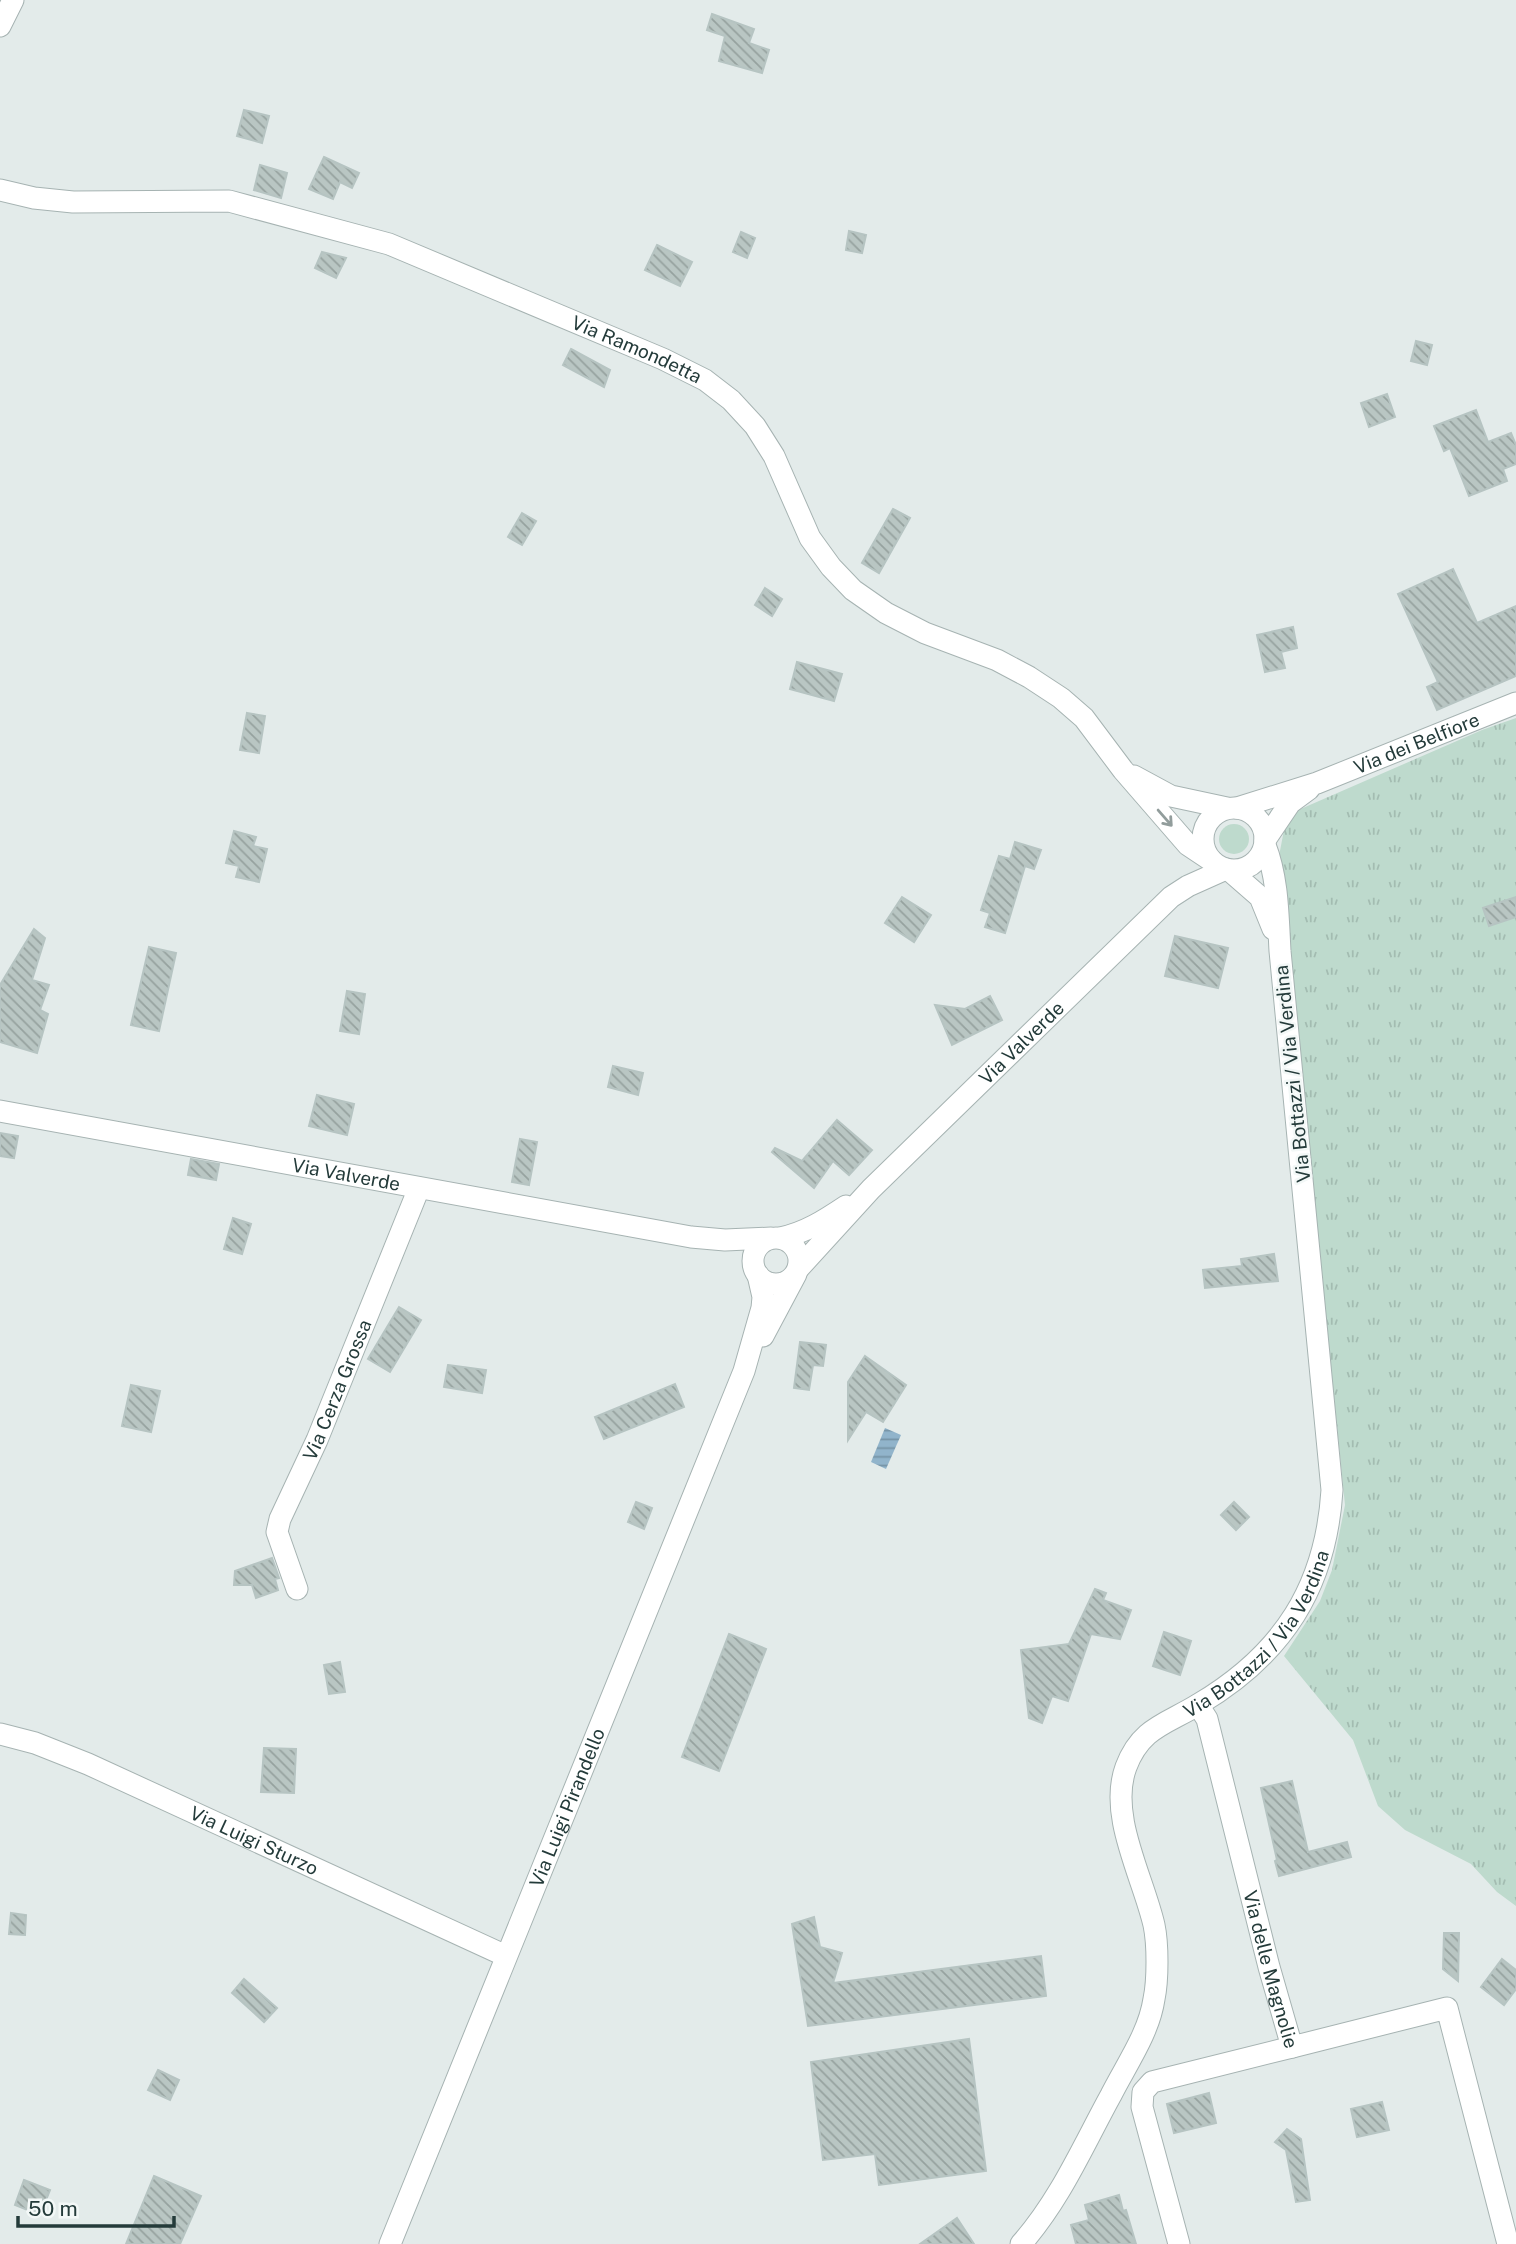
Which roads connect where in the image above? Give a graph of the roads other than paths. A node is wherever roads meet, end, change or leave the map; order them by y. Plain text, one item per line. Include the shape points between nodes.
1 (13, 0) edge
2 (0, 26) edge
3 (0, 190) edge
4 (1516, 703) edge
5 (1123, 770) junction
6 (1317, 783) junction
7 (1232, 808) junction
8 (1265, 842) junction
9 (1217, 862) junction
10 (1171, 897) junction
11 (1280, 951) junction
12 (0, 1111) edge
13 (419, 1188) junction
14 (871, 1189) junction
15 (691, 1237) junction
16 (775, 1238) junction
17 (756, 1271) junction
18 (797, 1271) junction
19 (744, 1371) junction
20 (297, 1590) dead end
21 (1198, 1705) junction
22 (0, 1734) edge
23 (506, 1956) junction
24 (1292, 2047) junction
25 (390, 2244) edge
26 (1021, 2244) edge
27 (1179, 2244) edge
28 (1508, 2244) edge

1 - 2 street
3 - 5 street, Via Ramondetta via 73,202 229,201 331,227 389,244 705,380 755,426 774,456 810,538 853,590 925,633 997,660 1051,691 1084,718
4 - 6 street, Via dei Belfiore
5 - 7 street via 1171,796
5 -> 9 street, Via Ramondetta via 1188,845
6 - 7 street
6 - 8 street via 1290,803
7 - 8 street via 1258,818
7 - 9 street via 1218,812 1205,828 1204,845
8 - 9 street via 1256,861 1239,870
8 - 11 street via 1278,900
9 - 10 street via 1207,876
9 - 10 street via 1190,870
9 - 11 street, Via Ramondetta via 1260,897
10 - 14 street, Via Valverde
11 - 21 street, Via Bottazzi / Via Verdina via 1332,1490 1330,1521 1309,1589 1281,1637 1236,1680
12 - 13 street, Via Valverde
13 - 15 street, Via Valverde
13 - 20 street, Via Cerza Grossa via 317,1440 280,1519 278,1532
14 - 16 street via 813,1227
14 - 18 street
15 - 16 street via 725,1241
15 - 17 street via 740,1257
16 - 17 street via 756,1249
16 - 18 street via 794,1246
17 - 18 street via 773,1284 782,1284
17 - 19 street via 762,1308
18 - 19 street
19 - 23 street, Via Luigi Pirandello
21 - 24 street, Via delle Magnolie via 1207,1719
21 - 26 street, Via Bottazzi / Via Verdina via 1144,1735 1133,1749 1120,1788 1121,1809 1155,1928 1154,1999 1147,2022 1052,2204
22 - 23 street, Via Luigi Sturzo via 88,1763
23 - 25 street, Via Luigi Pirandello
24 - 27 street via 1152,2082 1143,2092 1142,2107
24 - 28 street, Via delle Magnolie via 1447,2008

